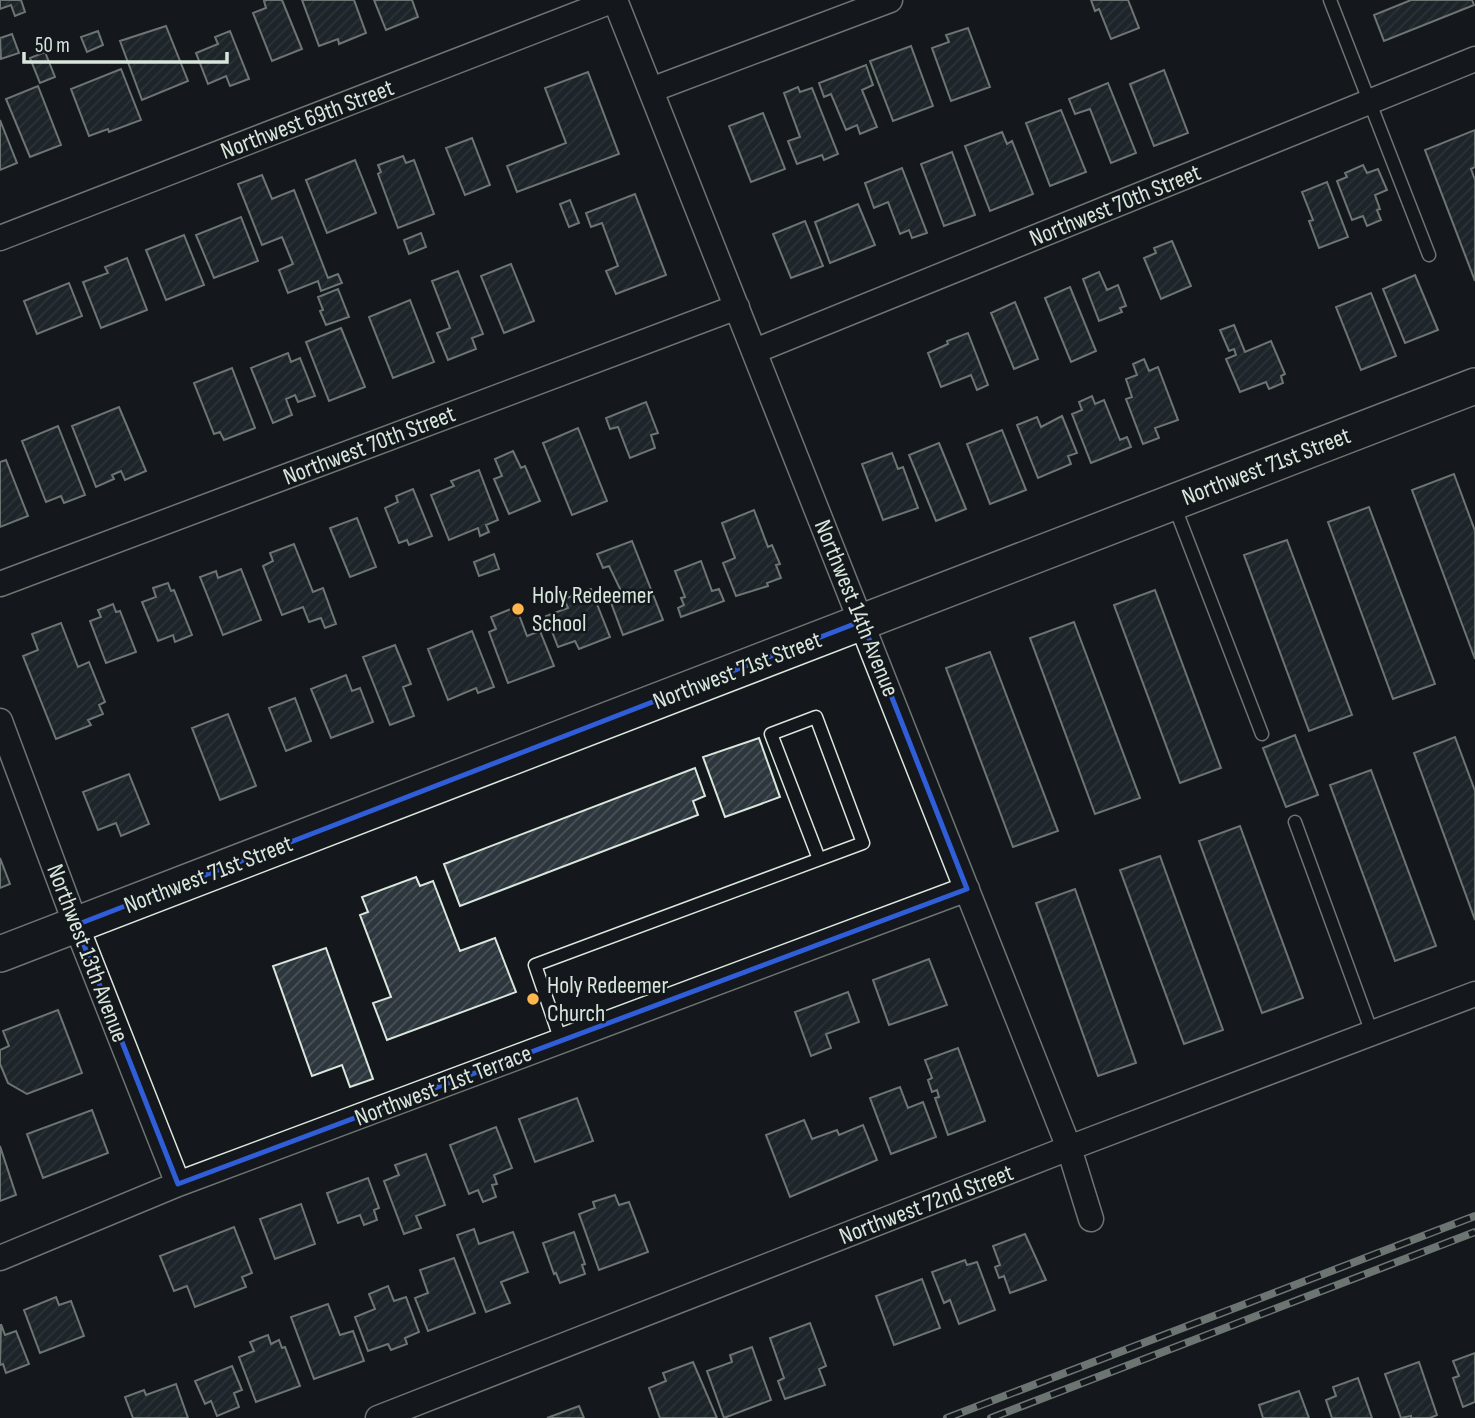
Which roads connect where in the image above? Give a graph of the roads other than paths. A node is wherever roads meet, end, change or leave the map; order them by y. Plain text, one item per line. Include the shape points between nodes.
1 (614, 0) edge
2 (890, 0) edge
3 (1330, 0) edge
4 (1475, 59) edge
5 (651, 90) junction
6 (1369, 102) junction
7 (0, 238) edge
8 (1429, 255) dead end
9 (737, 307) junction
10 (755, 351) junction
11 (1475, 386) edge
12 (1173, 502) junction
13 (0, 584) edge
14 (862, 621) junction
15 (0, 721) edge
16 (1262, 734) dead end
17 (1295, 822) dead end
18 (819, 859) junction
19 (967, 889) junction
20 (76, 925) junction
21 (0, 954) edge
22 (1475, 994) edge
23 (1372, 1033) junction
24 (561, 1041) junction
25 (1069, 1148) junction
26 (178, 1184) junction
27 (1091, 1219) dead end
28 (0, 1258) edge
29 (378, 1418) edge

1 - 5 street, Northwest 14th Avenue
1 - 7 street, Northwest 69th Street
2 - 5 street
3 - 6 lane
4 - 6 street, Northwest 70th Street
5 - 9 street, Northwest 14th Avenue
6 - 8 lane
6 - 10 street, Northwest 70th Street
9 - 10 street, Northwest 14th Avenue
9 - 13 street, Northwest 70th Street
10 - 14 street, Northwest 14th Avenue
11 - 12 street, Northwest 71st Street
12 - 14 street, Northwest 71st Street
12 - 16 lane
14 - 19 street, Northwest 14th Avenue
14 - 20 street, Northwest 71st Street
15 - 20 street, Northwest 13th Avenue
17 - 23 lane
18 - 18 lane via 863,843 816,717 771,734
18 - 24 lane via 535,965
19 - 24 street, Northwest 71st Terrace
19 - 25 street, Northwest 14th Avenue
20 - 21 street, Northwest 71st Street
20 - 26 street, Northwest 13th Avenue
22 - 23 street, Northwest 72nd Street
23 - 25 street, Northwest 72nd Street
24 - 26 street, Northwest 71st Terrace
25 - 27 street, Northwest 14th Avenue
25 - 29 street, Northwest 72nd Street
26 - 28 street, Northwest 71st Terrace

